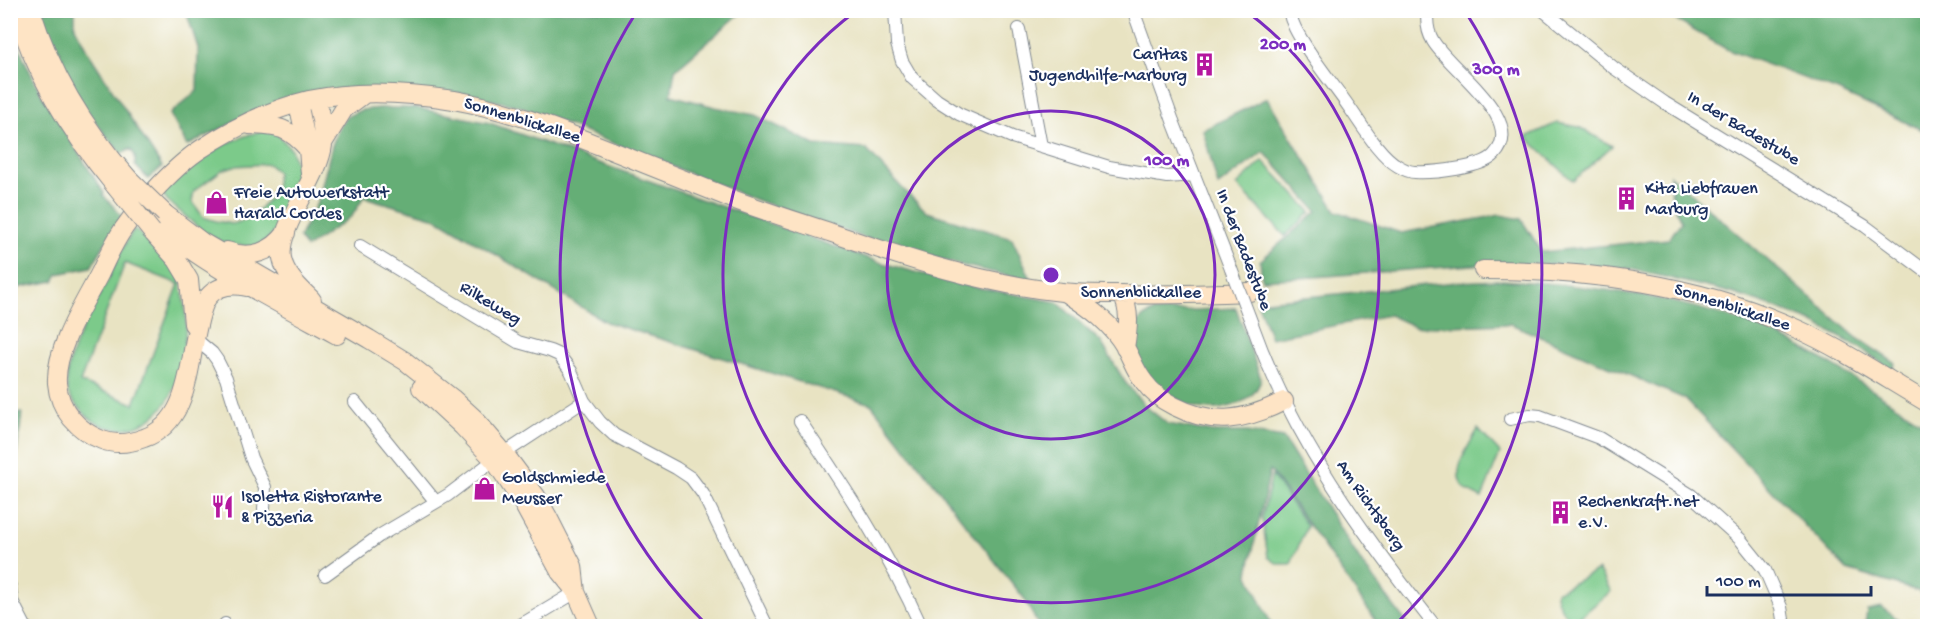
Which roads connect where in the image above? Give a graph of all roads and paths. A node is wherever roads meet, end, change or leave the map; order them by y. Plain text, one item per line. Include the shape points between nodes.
1 (16, 10) edge
2 (31, 10) edge
3 (895, 10) edge
4 (1133, 10) edge
5 (1289, 10) edge
6 (1428, 10) edge
7 (1543, 10) edge
8 (1019, 29) dead end
9 (364, 95) junction
10 (307, 101) junction
11 (244, 125) junction
12 (316, 146) junction
13 (1041, 146) junction
14 (1194, 175) junction
15 (122, 182) junction
16 (158, 224) junction
17 (286, 233) junction
18 (202, 242) junction
19 (360, 246) dead end
20 (1483, 270) dead end
21 (1928, 273) edge
22 (247, 287) junction
23 (1250, 292) dead end
24 (1066, 293) junction
25 (1122, 294) junction
26 (326, 315) junction
27 (1112, 329) junction
28 (194, 338) junction
29 (1125, 348) junction
30 (1284, 401) junction
31 (355, 402) dead end
32 (584, 402) junction
33 (1928, 403) edge
34 (1510, 419) dead end
35 (800, 421) dead end
36 (499, 456) junction
37 (436, 502) junction
38 (264, 508) dead end
39 (325, 575) dead end
40 (10, 585) edge
41 (576, 592) junction
42 (25, 627) edge
43 (519, 627) edge
44 (591, 627) edge
45 (767, 627) edge
46 (921, 627) edge
47 (1435, 627) edge
48 (1784, 627) edge

1 - 15 main road via 30,50 56,101 87,149
2 - 15 main road via 59,79
3 - 13 street via 902,61 920,86 959,114
4 - 14 street, In der Badestube
5 - 6 street via 1295,28 1319,65 1389,160 1414,172 1475,165 1492,157 1502,141 1498,117 1434,43 1427,25
7 - 21 street, In der Badestube via 1614,68 1665,103 1865,225
8 - 13 street
9 - 10 main road, Sonnenblickallee
9 - 12 main road via 344,109
9 - 24 main road, Sonnenblickallee via 427,96 505,112 739,201 918,262
10 - 11 main road, Sonnenblickallee
10 - 12 main road via 320,112
11 - 12 main road via 276,127
11 - 28 main road, Sonnenblickallee via 189,157 124,228 61,356 57,386 61,402 79,428 99,439 132,442 152,435 172,417 182,400
12 - 17 main road via 320,159
13 - 14 street via 1109,167 1167,177
14 - 30 street, In der Badestube, bridge
15 - 16 main road, bridge
16 - 18 main road
16 - 22 main road via 200,258
16 - 28 main road via 189,280
17 - 18 main road via 273,248 246,255
17 - 26 main road via 282,249 285,269
18 - 26 main road
19 - 32 street, Rilkeweg via 518,342 559,355 572,371
20 - 33 main road, Sonnenblickallee via 1622,278 1737,305 1798,329
22 - 28 main road via 224,286 208,298
22 - 36 main road via 390,365
23 - 25 main road, Sonnenblickallee
24 - 25 main road, Sonnenblickallee
24 - 27 main road via 1093,310
25 - 27 main road via 1111,316
25 - 29 main road via 1128,309
26 - 36 main road via 376,343 436,385 475,419
27 - 29 main road
28 - 38 street via 212,352 226,378 264,487
29 - 30 main road via 1132,366 1150,390 1187,412 1206,418 1234,418
30 - 47 street, Am Richtsberg via 1337,493
31 - 37 street
32 - 36 street
32 - 45 street, Rilkeweg via 614,435 691,478 703,494
34 - 48 street via 1540,416 1599,438 1691,495 1740,539 1766,570 1781,607
35 - 46 street via 854,501
36 - 37 street
36 - 41 main road via 536,496 573,566
37 - 39 street
40 - 42 street via 12,601
41 - 43 street
41 - 44 main road

